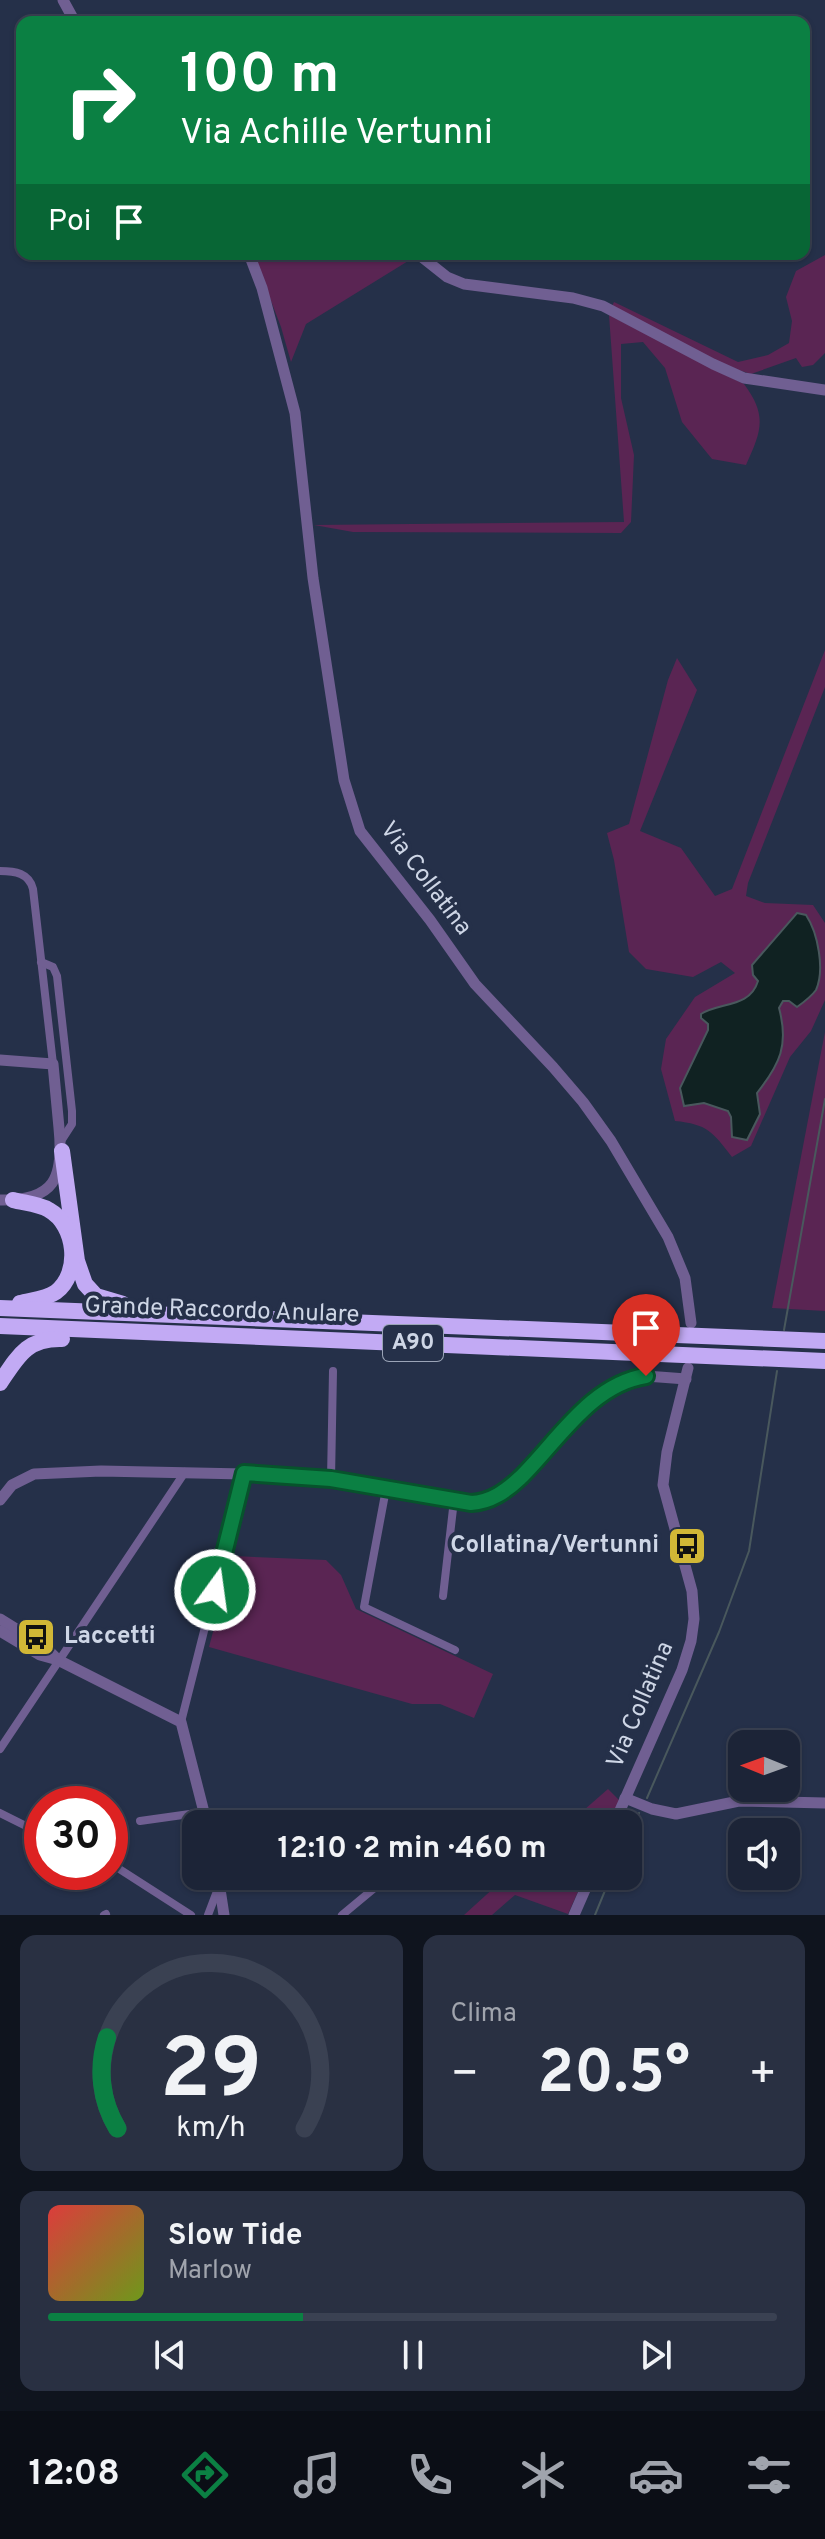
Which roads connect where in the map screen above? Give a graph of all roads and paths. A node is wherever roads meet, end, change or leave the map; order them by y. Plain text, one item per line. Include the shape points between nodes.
1 (251, 260) edge
2 (426, 260) edge
3 (825, 390) edge
4 (0, 871) edge
5 (41, 962) junction
6 (0, 1060) edge
7 (53, 1064) junction
8 (61, 1146) junction
9 (6, 1200) edge
10 (0, 1306) edge
11 (204, 1317) junction
12 (691, 1323) dead end
13 (0, 1326) edge
14 (150, 1333) junction
15 (825, 1341) edge
16 (825, 1361) edge
17 (0, 1364) edge
18 (333, 1371) dead end
19 (0, 1376) edge
20 (0, 1383) edge
21 (185, 1472) junction
22 (244, 1473) junction
23 (331, 1479) junction
24 (386, 1489) junction
25 (0, 1500) edge
26 (454, 1500) junction
27 (443, 1596) dead end
28 (0, 1619) edge
29 (0, 1631) edge
30 (455, 1650) dead end
31 (42, 1651) junction
32 (58, 1660) junction
33 (181, 1722) junction
34 (0, 1749) edge
35 (625, 1798) junction
36 (825, 1803) edge
37 (203, 1810) edge
38 (620, 1810) edge
39 (0, 1813) edge
40 (182, 1819) edge
41 (140, 1821) dead end
42 (24, 1825) edge
43 (128, 1875) edge
44 (215, 1890) edge
45 (220, 1890) edge
46 (372, 1890) edge
47 (585, 1890) edge
48 (191, 1915) edge
49 (208, 1915) edge
50 (224, 1915) edge
51 (342, 1915) edge
52 (574, 1915) edge

1 - 12 street, Via Collatina via 295,413 307,539 344,780 360,831 475,984 553,1067 611,1141 674,1251 685,1278
2 - 3 street via 464,284 603,306 744,378
4 - 5 street via 20,873 29,880
5 - 7 street
5 - 8 street via 53,967 57,976 69,1081 72,1124
6 - 7 street
7 - 8 street
8 - 9 street via 52,1185 38,1195
8 - 11 highway via 77,1261 90,1290 104,1301
9 - 10 highway via 56,1215 69,1235 72,1261 68,1276 53,1294
10 - 11 highway, Grande Raccordo Anulare / A90
11 - 15 highway, Grande Raccordo Anulare / A90
13 - 14 highway, Grande Raccordo Anulare / A90
14 - 16 highway, Grande Raccordo Anulare / A90
14 - 20 highway via 40,1340 24,1350
17 - 19 highway
18 - 23 street
21 - 22 street
21 - 25 street via 39,1473 18,1480
21 - 32 street
22 - 23 street
22 - 33 street
23 - 24 street
24 - 26 street
24 - 30 street via 364,1607
26 - 27 street
26 - 35 street, Via Collatina via 480,1503 509,1488 591,1404 617,1385 687,1373 663,1485 689,1577 693,1630 682,1670
28 - 31 street
29 - 31 street
31 - 32 street
32 - 33 street
32 - 34 street
33 - 37 street
35 - 36 street via 676,1814 739,1801
35 - 38 street, Via Collatina
39 - 42 street
40 - 41 street
43 - 48 street
44 - 49 street
45 - 50 street
46 - 51 street
47 - 52 street

